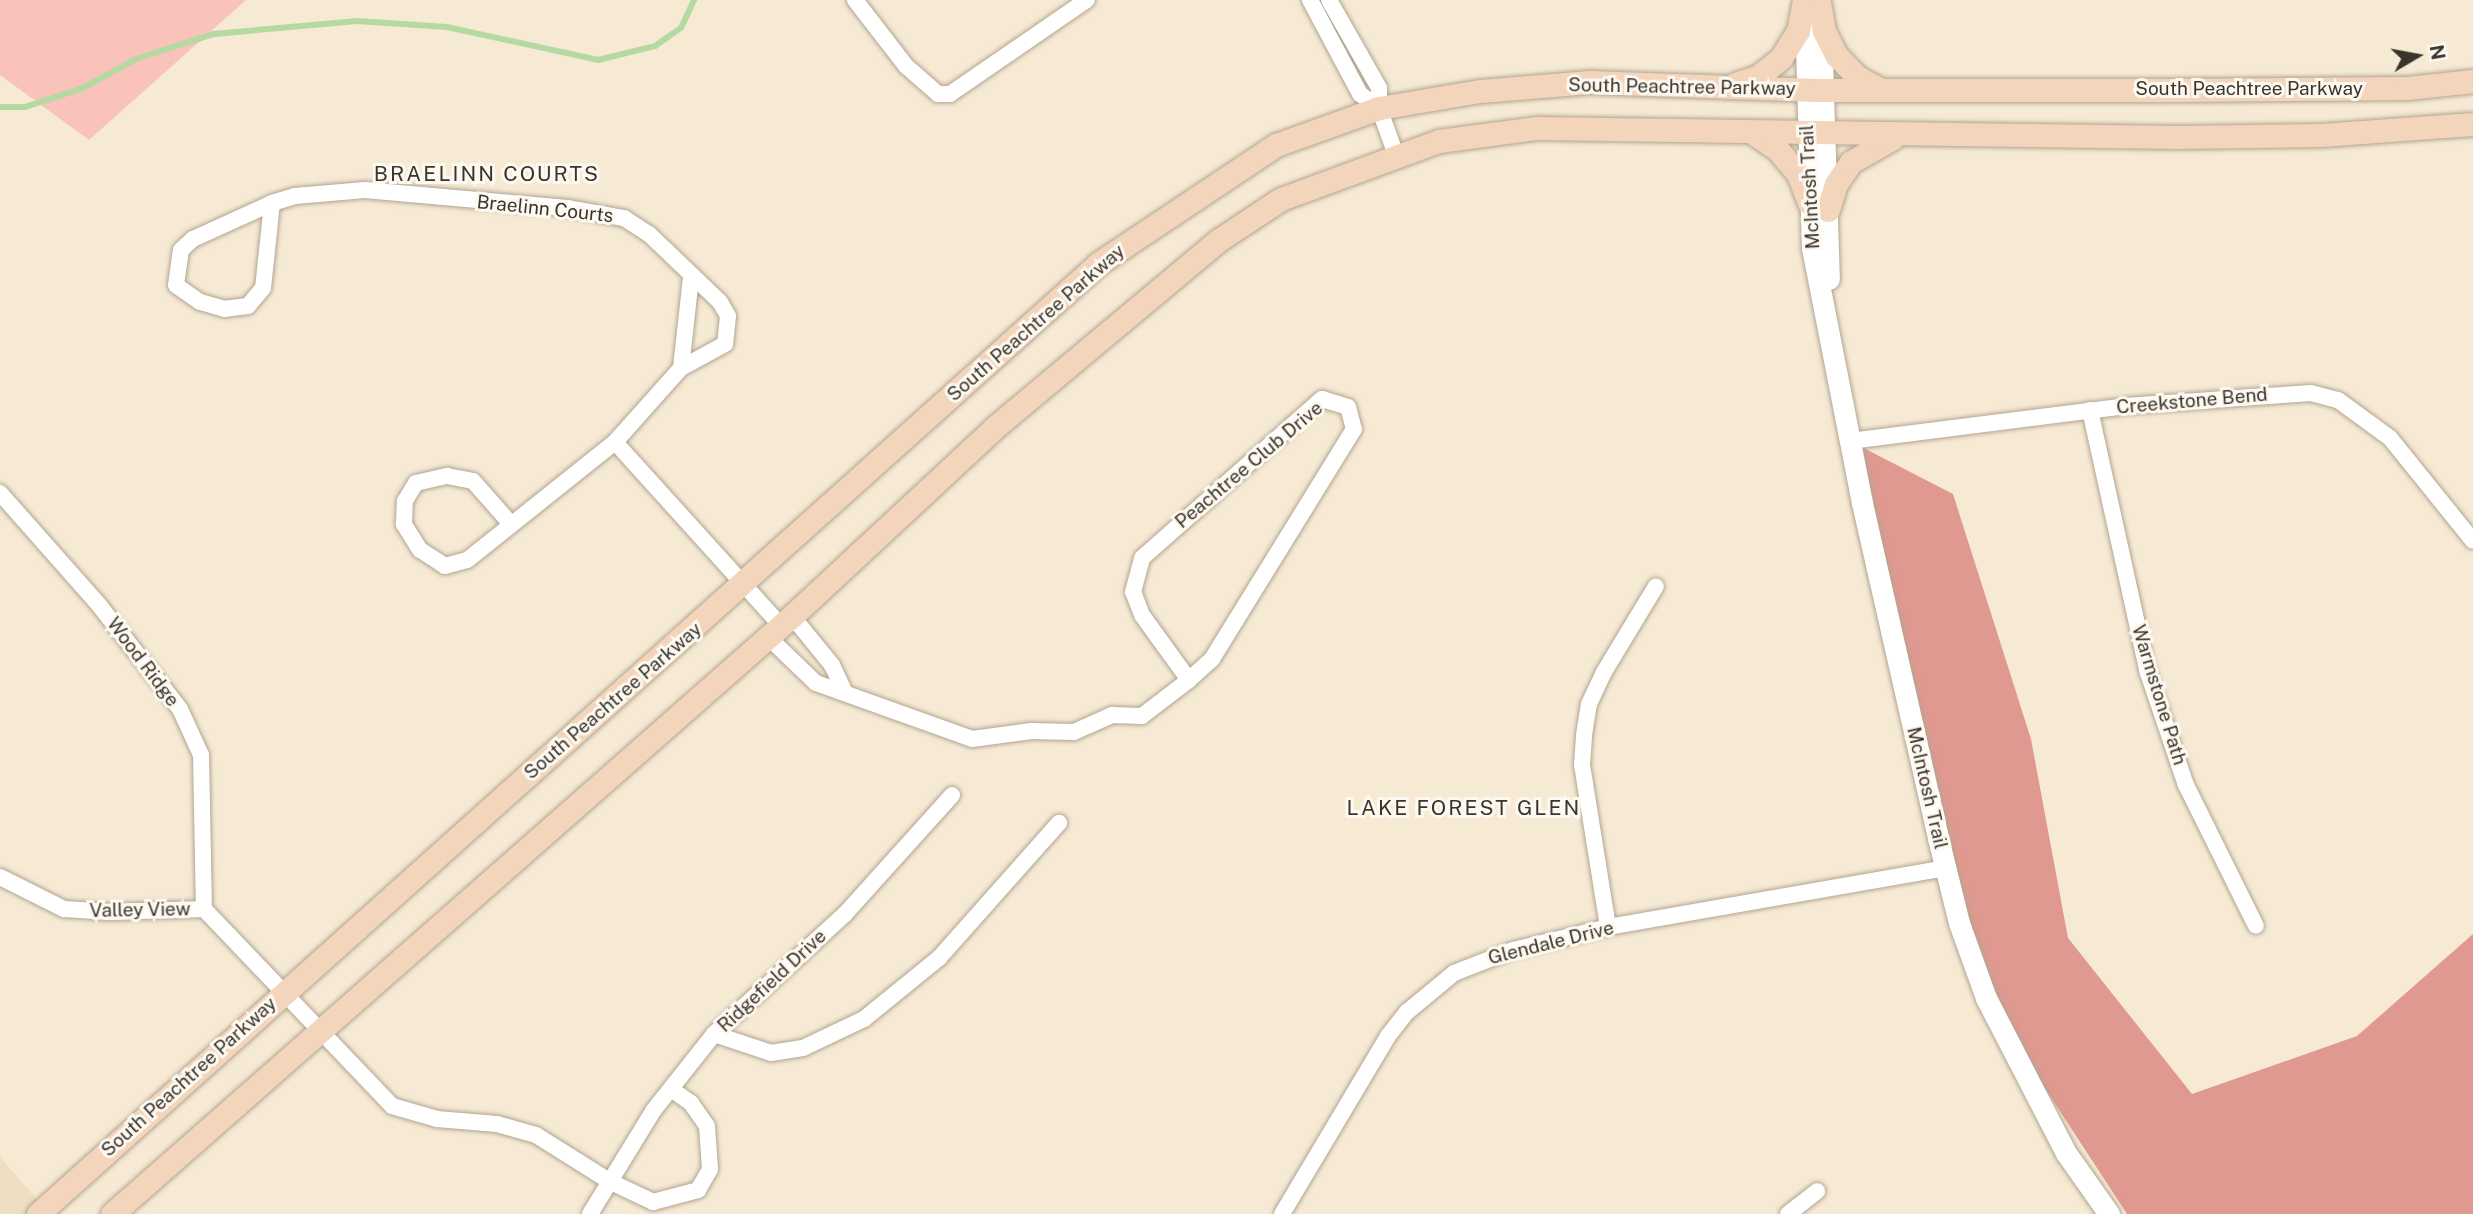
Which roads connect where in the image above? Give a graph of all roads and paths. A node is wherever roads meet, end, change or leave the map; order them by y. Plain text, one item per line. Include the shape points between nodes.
1 (855, 0) edge
2 (1087, 0) edge
3 (1310, 0) edge
4 (1329, 0) edge
5 (1811, 1) edge
6 (2473, 80) edge
7 (1727, 86) junction
8 (1816, 90) junction
9 (1882, 90) junction
10 (1379, 108) junction
11 (2473, 124) edge
12 (1753, 133) junction
13 (1817, 135) junction
14 (1898, 136) junction
15 (1396, 155) junction
16 (272, 203) junction
17 (1818, 206) junction
18 (691, 277) junction
19 (681, 368) junction
20 (2090, 410) junction
21 (1850, 441) junction
22 (615, 442) junction
23 (0, 493) edge
24 (510, 523) junction
25 (2473, 541) edge
26 (743, 585) junction
27 (1656, 586) dead end
28 (780, 626) junction
29 (1189, 680) junction
30 (844, 691) junction
31 (952, 795) dead end
32 (1059, 823) dead end
33 (1945, 868) junction
34 (0, 877) edge
35 (204, 909) junction
36 (2256, 926) dead end
37 (1608, 927) junction
38 (284, 991) junction
39 (321, 1028) junction
40 (714, 1034) junction
41 (671, 1088) junction
42 (609, 1181) junction
43 (1817, 1191) dead end
44 (38, 1214) edge
45 (112, 1214) edge
46 (590, 1214) edge
47 (1282, 1214) edge
48 (1788, 1214) edge
49 (2109, 1214) edge

1 - 2 street via 906,66 938,94 950,94
3 - 10 street via 1360,94
4 - 10 street via 1379,88
5 - 7 main road via 1781,58 1757,77
5 - 8 street, McIntosh Trail
5 - 9 main road via 1837,56 1857,77
6 - 9 main road, South Peachtree Parkway via 2407,88
7 - 8 main road, South Peachtree Parkway
7 - 10 main road, South Peachtree Parkway via 1590,82 1480,91
8 - 9 main road, South Peachtree Parkway
8 - 13 street, McIntosh Trail
10 - 15 street
10 - 26 main road, South Peachtree Parkway via 1276,145 1099,262
11 - 14 main road via 2322,135
12 - 13 main road
12 - 15 main road via 1537,128 1439,141
12 - 17 main road via 1779,150
13 - 14 main road
13 - 17 street, McIntosh Trail
14 - 17 main road via 1872,146 1851,162
15 - 28 main road via 1281,199 1219,240 994,428
16 - 16 street, Braelinn Courts via 263,288 248,306 225,309 200,302 176,285 181,250 193,239
16 - 18 street, Braelinn Courts via 295,196 365,190 596,211 624,218 649,234
17 - 21 street, McIntosh Trail via 1812,248
18 - 19 street
18 - 19 street, Braelinn Courts via 720,302 729,332 717,350
19 - 22 street, Braelinn Courts
20 - 21 street, Creekstone Bend
20 - 25 street, Creekstone Bend via 2258,395 2311,393 2339,400 2390,438
20 - 36 street, Warmstone Path via 2148,673 2186,785
21 - 33 street, McIntosh Trail
22 - 24 street, Braelinn Courts
22 - 26 street
23 - 35 street, Wood Ridge via 99,605 180,709 201,755
24 - 24 street, Braelinn Courts via 467,560 444,566 420,550 404,524 405,501 416,483 447,476 473,481
26 - 28 street
26 - 38 main road, South Peachtree Parkway
27 - 37 street via 1604,672 1590,704 1584,735 1582,765
28 - 30 street via 832,665
28 - 30 street, Peachtree Club Drive via 816,683
28 - 39 main road
29 - 29 street, Peachtree Club Drive via 1142,615 1133,592 1142,558 1322,399 1348,407 1354,429 1212,659
29 - 30 street, Peachtree Club Drive via 1142,716 1112,715 1074,732 1031,731 972,739
31 - 40 street, Ridgefield Drive via 845,914
32 - 40 street via 939,958 864,1019 803,1048 771,1053
33 - 37 street, Glendale Drive
33 - 49 street, McIntosh Trail via 1986,998 2066,1153
34 - 35 street, Valley View via 64,909
35 - 38 street
37 - 47 street, Glendale Drive via 1482,960 1429,991 1388,1036
38 - 39 street
38 - 44 main road, South Peachtree Parkway
39 - 42 street via 392,1105 437,1119 497,1124 536,1135
39 - 45 main road
40 - 41 street, Ridgefield Drive
41 - 42 street, Ridgefield Drive
41 - 42 street via 691,1103 707,1126 710,1169 698,1190 653,1202
42 - 46 street, Ridgefield Drive
43 - 48 street

